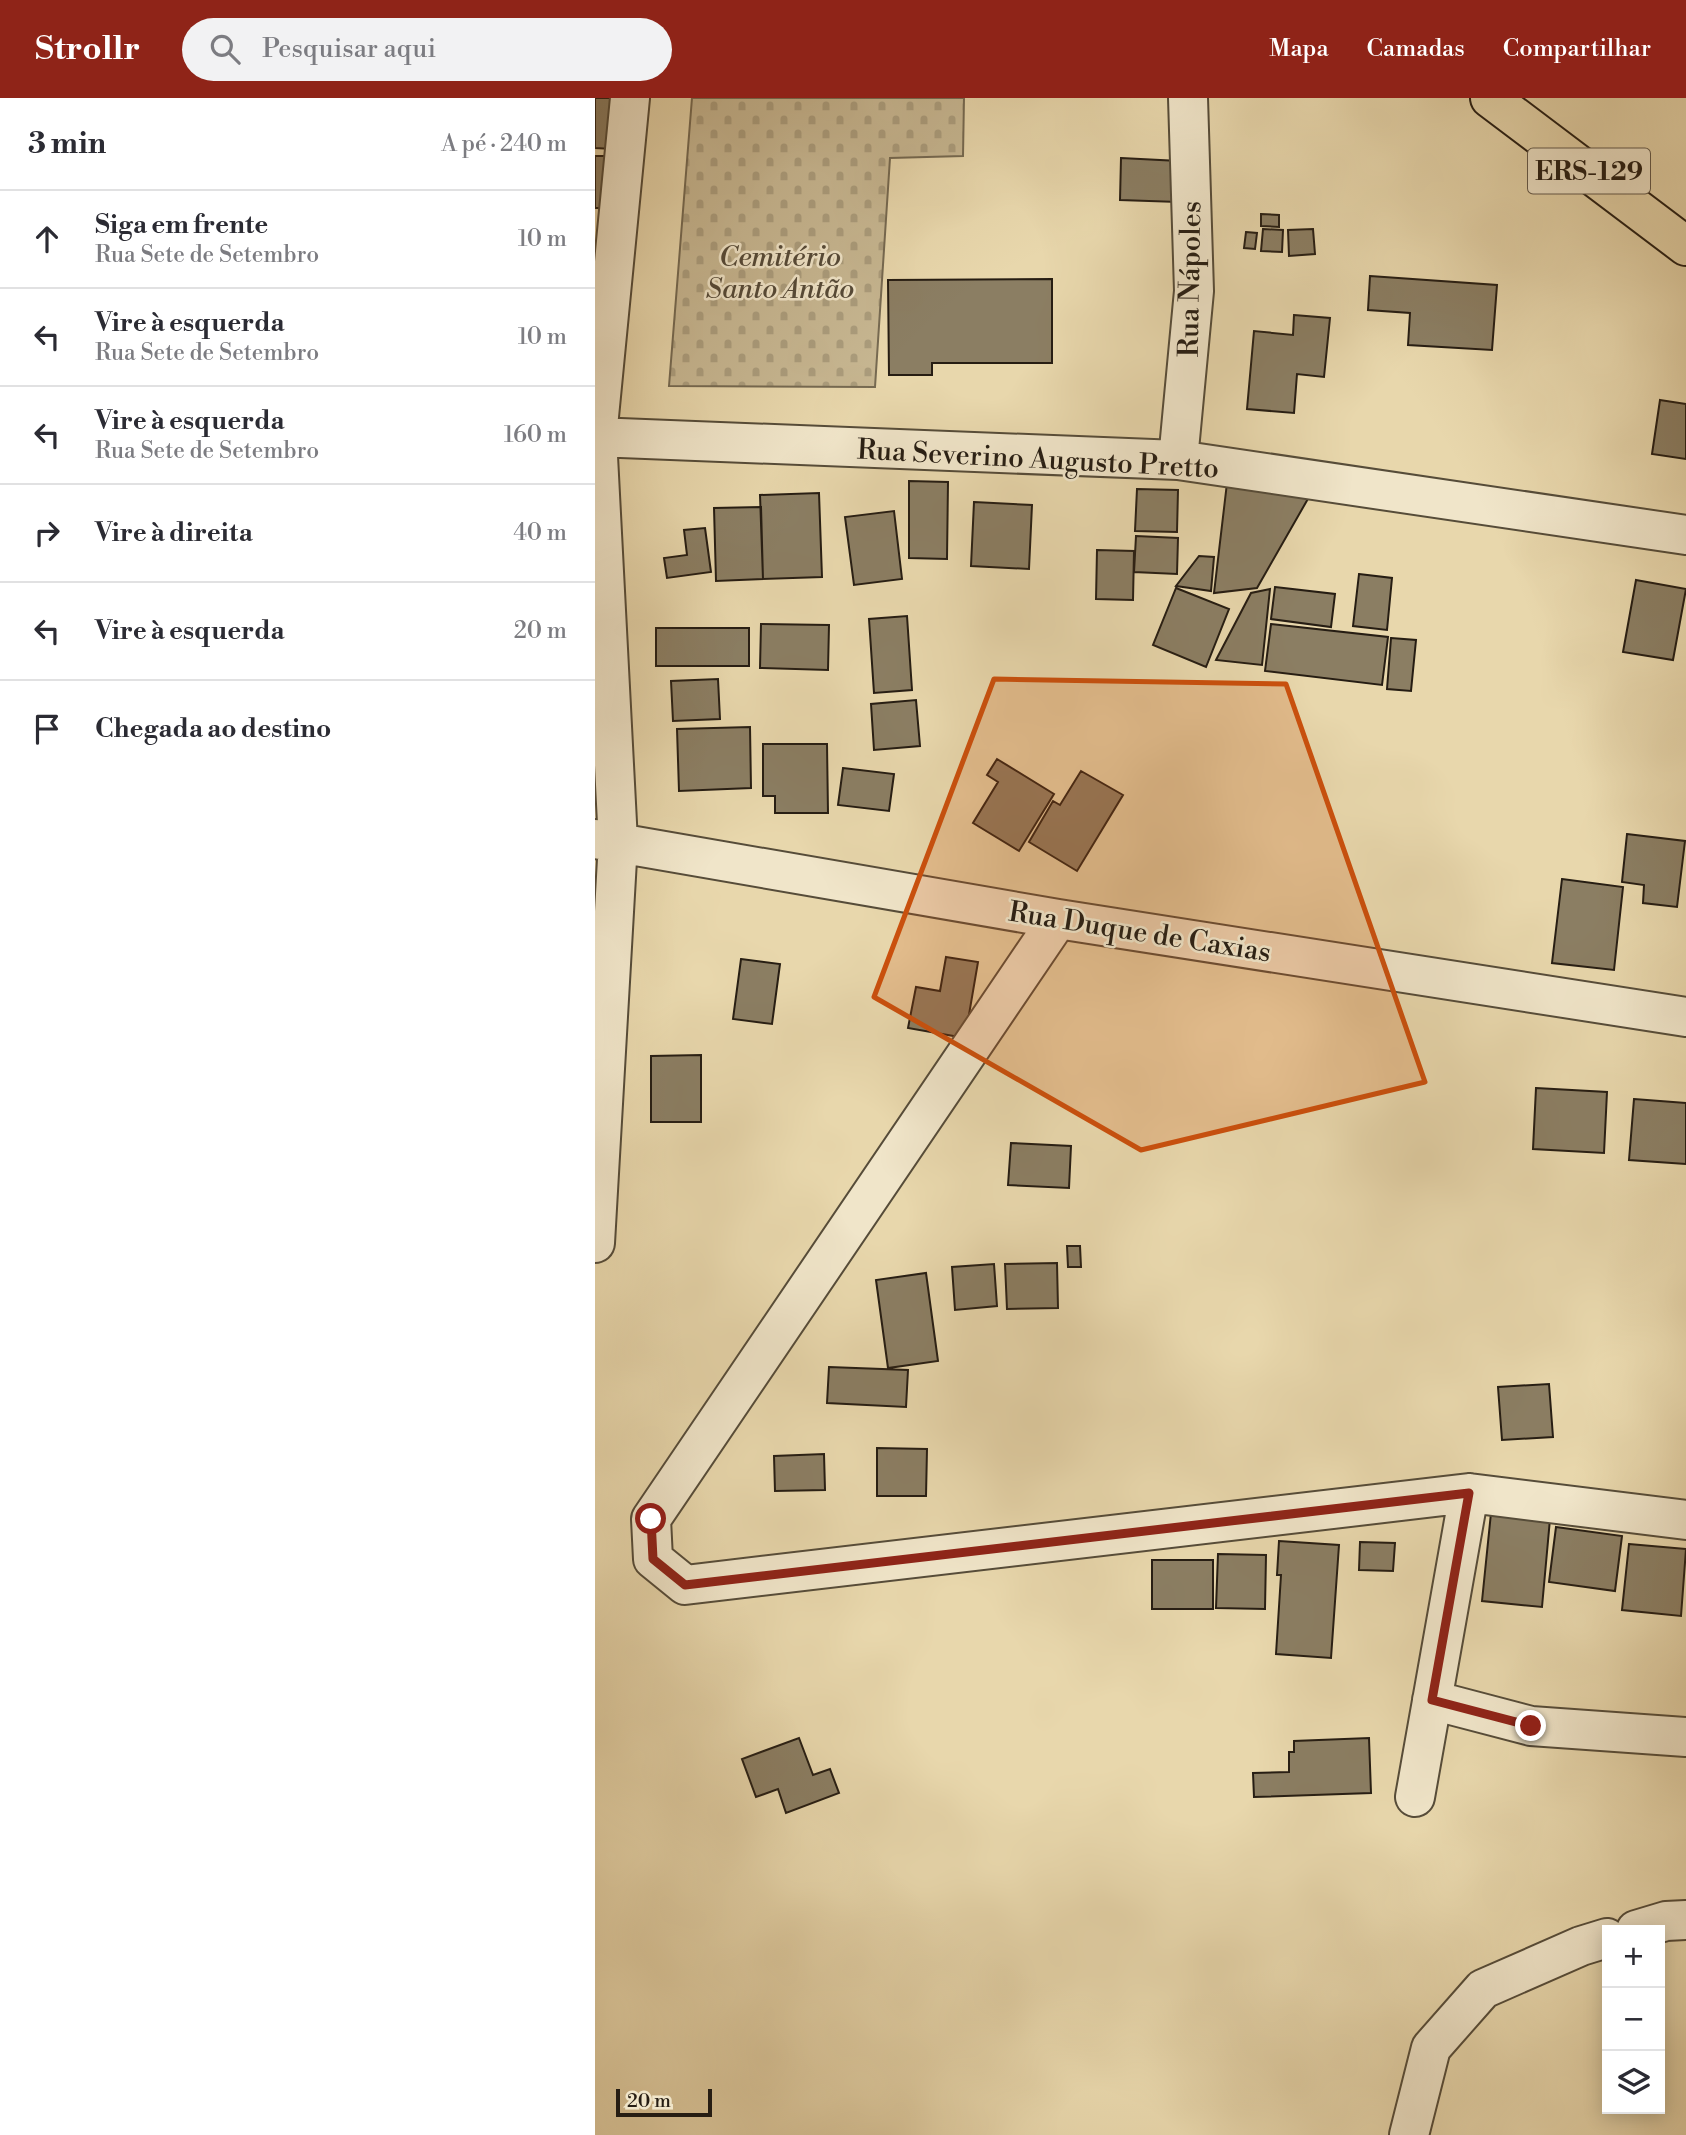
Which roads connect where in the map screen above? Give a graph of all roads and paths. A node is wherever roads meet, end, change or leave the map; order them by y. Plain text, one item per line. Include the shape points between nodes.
1 (630, 98) edge
2 (1188, 98) edge
3 (1490, 98) edge
4 (1686, 246) edge
5 (596, 437) edge
6 (1178, 460) junction
7 (1686, 535) edge
8 (606, 841) edge
9 (1058, 919) junction
10 (1686, 1017) edge
11 (595, 1244) edge
12 (1469, 1493) junction
13 (1686, 1520) edge
14 (1432, 1700) junction
15 (1686, 1737) edge
16 (1415, 1797) dead end
17 (1686, 1920) edge
18 (1653, 1925) edge
19 (1602, 1940) edge
20 (1409, 2135) edge

1 - 5 street
2 - 6 street, Rua Nápoles via 1194,291
3 - 4 main road, ERS-129
5 - 6 street, Rua Severino Augusto Pretto
5 - 8 street
6 - 7 street, Rua Severino Augusto Pretto
8 - 9 street, Rua Duque de Caxias
8 - 11 street
9 - 10 street, Rua Duque de Caxias
9 - 12 street via 651,1519 653,1559 685,1585
12 - 13 street
12 - 14 street
14 - 15 street via 1531,1726
14 - 16 street
17 - 18 street
19 - 20 street via 1483,1989 1431,2048

